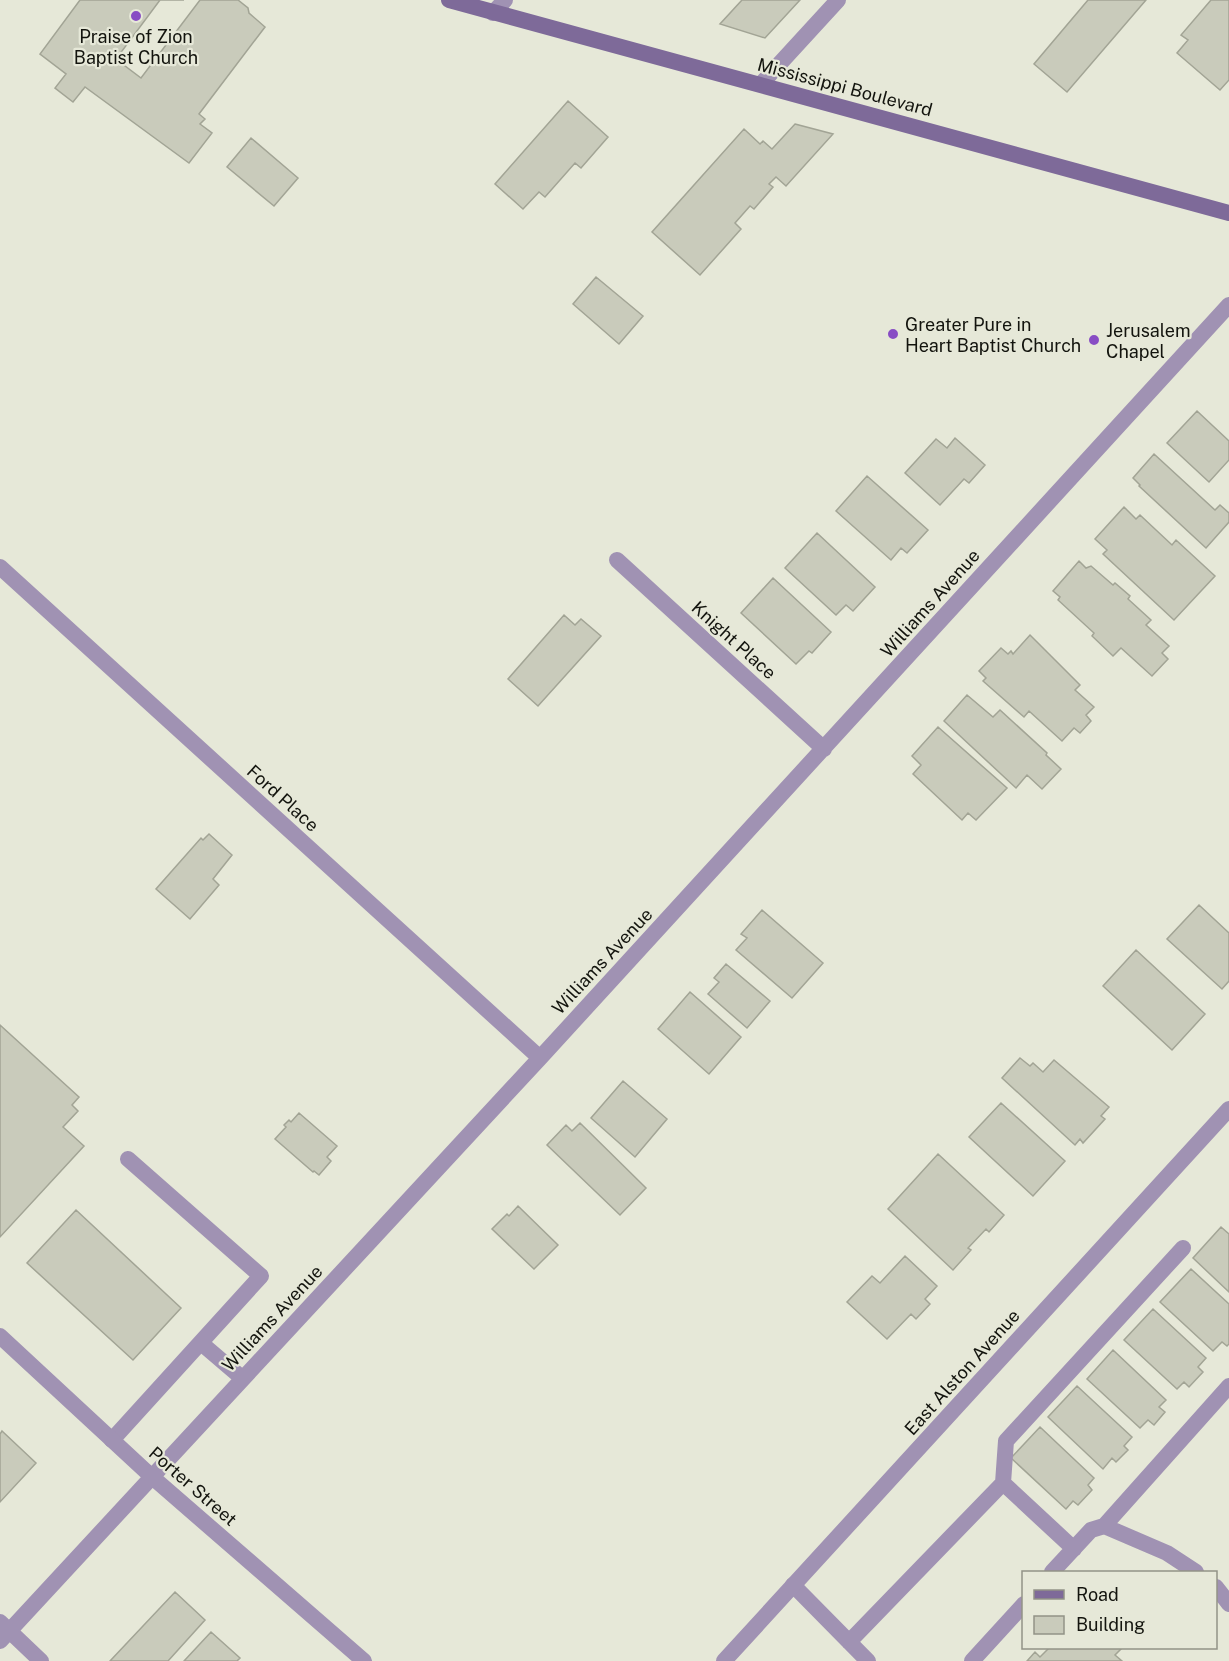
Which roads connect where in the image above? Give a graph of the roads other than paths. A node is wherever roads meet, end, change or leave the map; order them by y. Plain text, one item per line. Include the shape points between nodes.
1 (449, 0) edge
2 (505, 0) edge
3 (838, 0) edge
4 (493, 13) junction
5 (761, 84) junction
6 (1229, 213) edge
7 (1229, 305) edge
8 (617, 560) dead end
9 (0, 567) edge
10 (824, 749) junction
11 (540, 1058) junction
12 (1229, 1109) edge
13 (128, 1159) dead end
14 (1183, 1248) dead end
15 (0, 1336) edge
16 (201, 1343) junction
17 (242, 1378) junction
18 (1229, 1386) edge
19 (112, 1440) junction
20 (151, 1476) junction
21 (1003, 1483) junction
22 (1104, 1526) junction
23 (1074, 1549) junction
24 (1053, 1571) edge
25 (1194, 1571) edge
26 (793, 1585) junction
27 (1217, 1589) edge
28 (1229, 1604) edge
29 (1022, 1605) edge
30 (3, 1631) edge
31 (849, 1642) junction
32 (41, 1661) edge
33 (364, 1661) edge
34 (723, 1661) edge
35 (868, 1661) edge
36 (972, 1661) edge

1 - 4 main road, Mississippi Boulevard
2 - 4 street
3 - 5 street
4 - 5 main road, Mississippi Boulevard
5 - 6 main road, Mississippi Boulevard
7 - 10 street, Williams Avenue
8 - 10 street, Knight Place
9 - 11 street, Ford Place
10 - 11 street, Williams Avenue
11 - 17 street, Williams Avenue
12 - 26 street, East Alston Avenue
13 - 16 street via 261,1276
14 - 21 street via 1006,1441
15 - 19 street, Porter Street
16 - 17 street
16 - 19 street
17 - 20 street, Williams Avenue
18 - 22 street
19 - 20 street, Porter Street
20 - 30 street, Williams Avenue
20 - 33 street, Porter Street
21 - 23 street
21 - 31 street
22 - 23 street via 1090,1530
22 - 25 street via 1167,1553
23 - 24 street
26 - 31 street
26 - 34 street, East Alston Avenue
27 - 28 street
29 - 36 street
30 - 32 street
31 - 35 street

